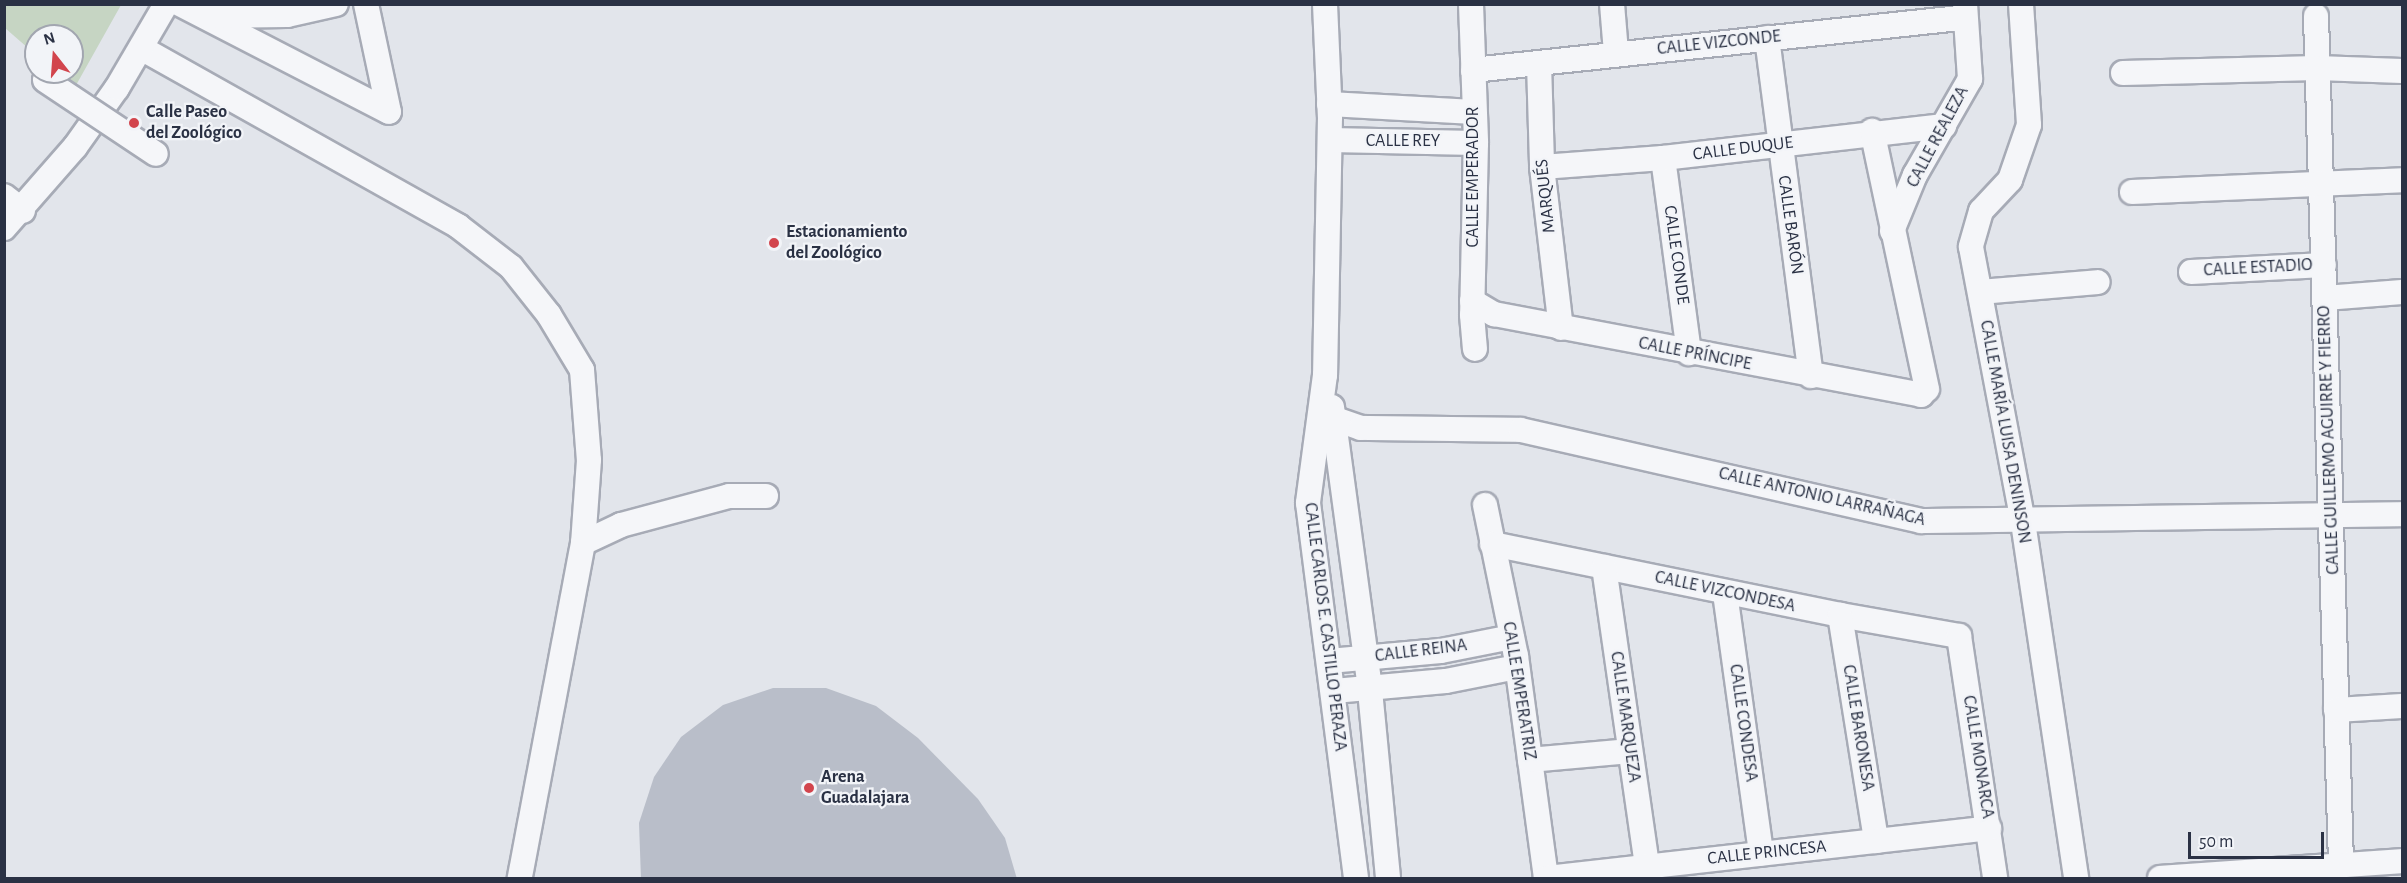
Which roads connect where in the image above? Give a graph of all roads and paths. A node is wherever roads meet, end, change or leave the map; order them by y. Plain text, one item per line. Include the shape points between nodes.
1 (166, 4) edge
2 (336, 4) edge
3 (366, 4) edge
4 (1325, 4) edge
5 (1471, 4) edge
6 (1612, 4) edge
7 (2021, 4) edge
8 (189, 10) edge
9 (1965, 10) edge
10 (2316, 15) dead end
11 (1767, 38) junction
12 (141, 48) junction
13 (1616, 53) junction
14 (1539, 63) junction
15 (2317, 68) junction
16 (1473, 70) junction
17 (2403, 71) edge
18 (2123, 73) dead end
19 (51, 84) edge
20 (1329, 104) junction
21 (1383, 107) junction
22 (1474, 112) junction
23 (1944, 126) junction
24 (1872, 131) junction
25 (1330, 140) junction
26 (1382, 142) junction
27 (1476, 143) junction
28 (1779, 145) junction
29 (156, 154) dead end
30 (1663, 158) junction
31 (1542, 167) junction
32 (2403, 180) edge
33 (2321, 183) junction
34 (2132, 192) dead end
35 (14, 204) edge
36 (4, 228) edge
37 (1892, 231) junction
38 (2324, 265) junction
39 (2192, 272) dead end
40 (2098, 282) dead end
41 (1980, 292) junction
42 (2403, 292) edge
43 (2325, 298) junction
44 (1472, 301) junction
45 (1561, 328) junction
46 (1475, 349) dead end
47 (1689, 353) junction
48 (1811, 376) junction
49 (1921, 395) joint
50 (1328, 417) junction
51 (766, 496) dead end
52 (1485, 505) dead end
53 (2331, 513) junction
54 (2403, 514) edge
55 (2023, 522) junction
56 (583, 543) junction
57 (1492, 544) junction
58 (1604, 567) junction
59 (1725, 593) junction
60 (1840, 615) junction
61 (1959, 636) joint
62 (1512, 637) junction
63 (1441, 651) junction
64 (1366, 658) junction
65 (1329, 661) junction
66 (1517, 667) junction
67 (1446, 681) junction
68 (1370, 689) junction
69 (1334, 692) junction
70 (2403, 706) edge
71 (2336, 710) junction
72 (1630, 751) junction
73 (1530, 760) junction
74 (1989, 828) junction
75 (1876, 841) junction
76 (1761, 854) junction
77 (2403, 861) edge
78 (2342, 865) junction
79 (1647, 867) junction
80 (2075, 876) edge
81 (1546, 878) edge
82 (520, 879) edge
83 (1356, 879) edge
84 (1388, 879) edge
85 (1995, 879) edge
86 (2160, 879) edge

1 - 12 street
2 - 8 street via 287,15
3 - 8 street via 389,112
4 - 20 street, CALLE CARLOS E. CASTILLO PERAZA
5 - 16 street, CALLE EMPERADOR
6 - 13 street
7 - 41 street, CALLE MARÍA LUISA DENINSON via 2029,125 2010,180 1981,211 1971,247
9 - 11 street, CALLE VIZCONDE
9 - 23 street, CALLE REALEZA via 1970,79
10 - 15 street, CALLE GUILLERMO AGUIRRE Y FIERRO
11 - 13 street, CALLE VIZCONDE
11 - 28 street, CALLE BARÓN
12 - 35 street via 75,147
12 - 56 street via 458,226 511,267 549,315 582,370 589,460
13 - 14 street, CALLE VIZCONDE
14 - 16 street, CALLE VIZCONDE
14 - 31 street, MARQUÉS
15 - 17 street
15 - 18 street
15 - 33 street, CALLE GUILLERMO AGUIRRE Y FIERRO
16 - 22 street, CALLE EMPERADOR
19 - 29 street, bridge
20 - 21 street, CALLE REY
20 - 25 street, CALLE CARLOS E. CASTILLO PERAZA
21 - 22 street, CALLE REY
21 - 26 street
22 - 27 street, CALLE EMPERADOR
23 - 24 street, CALLE DUQUE
23 - 37 street, CALLE REALEZA via 1915,175
24 - 28 street, CALLE DUQUE
24 - 37 street, CALLE REALEZA
25 - 26 street, CALLE REY
25 - 50 street, CALLE CARLOS E. CASTILLO PERAZA via 1325,375
26 - 27 street, CALLE REY
27 - 44 street, CALLE EMPERADOR
28 - 30 street, CALLE DUQUE
28 - 48 street, CALLE BARÓN
30 - 31 street, CALLE DUQUE
30 - 47 street, CALLE CONDE
31 - 45 street, MARQUÉS
32 - 33 street
33 - 34 street
33 - 38 street, CALLE GUILLERMO AGUIRRE Y FIERRO
35 - 36 street
37 - 49 street, CALLE REALEZA via 1927,389
38 - 39 street, CALLE ESTADIO
38 - 43 street, CALLE GUILLERMO AGUIRRE Y FIERRO
40 - 41 street
41 - 55 street, CALLE MARÍA LUISA DENINSON
42 - 43 street
43 - 53 street, CALLE GUILLERMO AGUIRRE Y FIERRO
44 - 45 street, CALLE PRÍNCIPE via 1494,314
44 - 46 street, CALLE EMPERADOR
45 - 47 street, CALLE PRÍNCIPE
47 - 48 street, CALLE PRÍNCIPE
48 - 49 street, CALLE PRÍNCIPE
50 - 55 street, CALLE ANTONIO LARRAÑAGA via 1360,428 1521,430 1922,522
50 - 64 street, CALLE CARLOS E. CASTILLO PERAZA
50 - 65 street, CALLE CARLOS E. CASTILLO PERAZA via 1308,503
51 - 56 street via 729,496 621,525
52 - 57 street, CALLE EMPERATRIZ
53 - 54 street, CALLE ANTONIO LARRAÑAGA
53 - 55 street, CALLE ANTONIO LARRAÑAGA
53 - 71 street, CALLE GUILLERMO AGUIRRE Y FIERRO
55 - 80 street, CALLE MARÍA LUISA DENINSON
56 - 82 street
57 - 58 street, CALLE VIZCONDESA
57 - 62 street, CALLE EMPERATRIZ
58 - 59 street, CALLE VIZCONDESA
58 - 72 street, CALLE MARQUEZA
59 - 60 street, CALLE VIZCONDESA
59 - 76 street, CALLE CONDESA
60 - 61 street, CALLE VIZCONDESA
60 - 75 street, CALLE BARONESA
61 - 74 street, CALLE MONARCA
62 - 63 street, CALLE REINA
62 - 66 street, CALLE EMPERATRIZ
63 - 64 street, CALLE REINA
63 - 67 street
64 - 65 street, CALLE REINA
64 - 68 street, CALLE CARLOS E. CASTILLO PERAZA
65 - 69 street, CALLE CARLOS E. CASTILLO PERAZA
66 - 67 street, CALLE REINA
66 - 73 street, CALLE EMPERATRIZ
67 - 68 street, CALLE REINA
68 - 69 street, CALLE REINA
68 - 84 street, CALLE CARLOS E. CASTILLO PERAZA
69 - 83 street, CALLE CARLOS E. CASTILLO PERAZA
70 - 71 street
71 - 78 street, CALLE GUILLERMO AGUIRRE Y FIERRO
72 - 73 street
72 - 79 street, CALLE MARQUEZA
73 - 81 street, CALLE EMPERATRIZ
74 - 75 street, CALLE PRINCESA
74 - 85 street, CALLE MONARCA
75 - 76 street, CALLE PRINCESA
76 - 79 street, CALLE PRINCESA
77 - 78 street
78 - 86 street
79 - 81 street, CALLE PRINCESA

